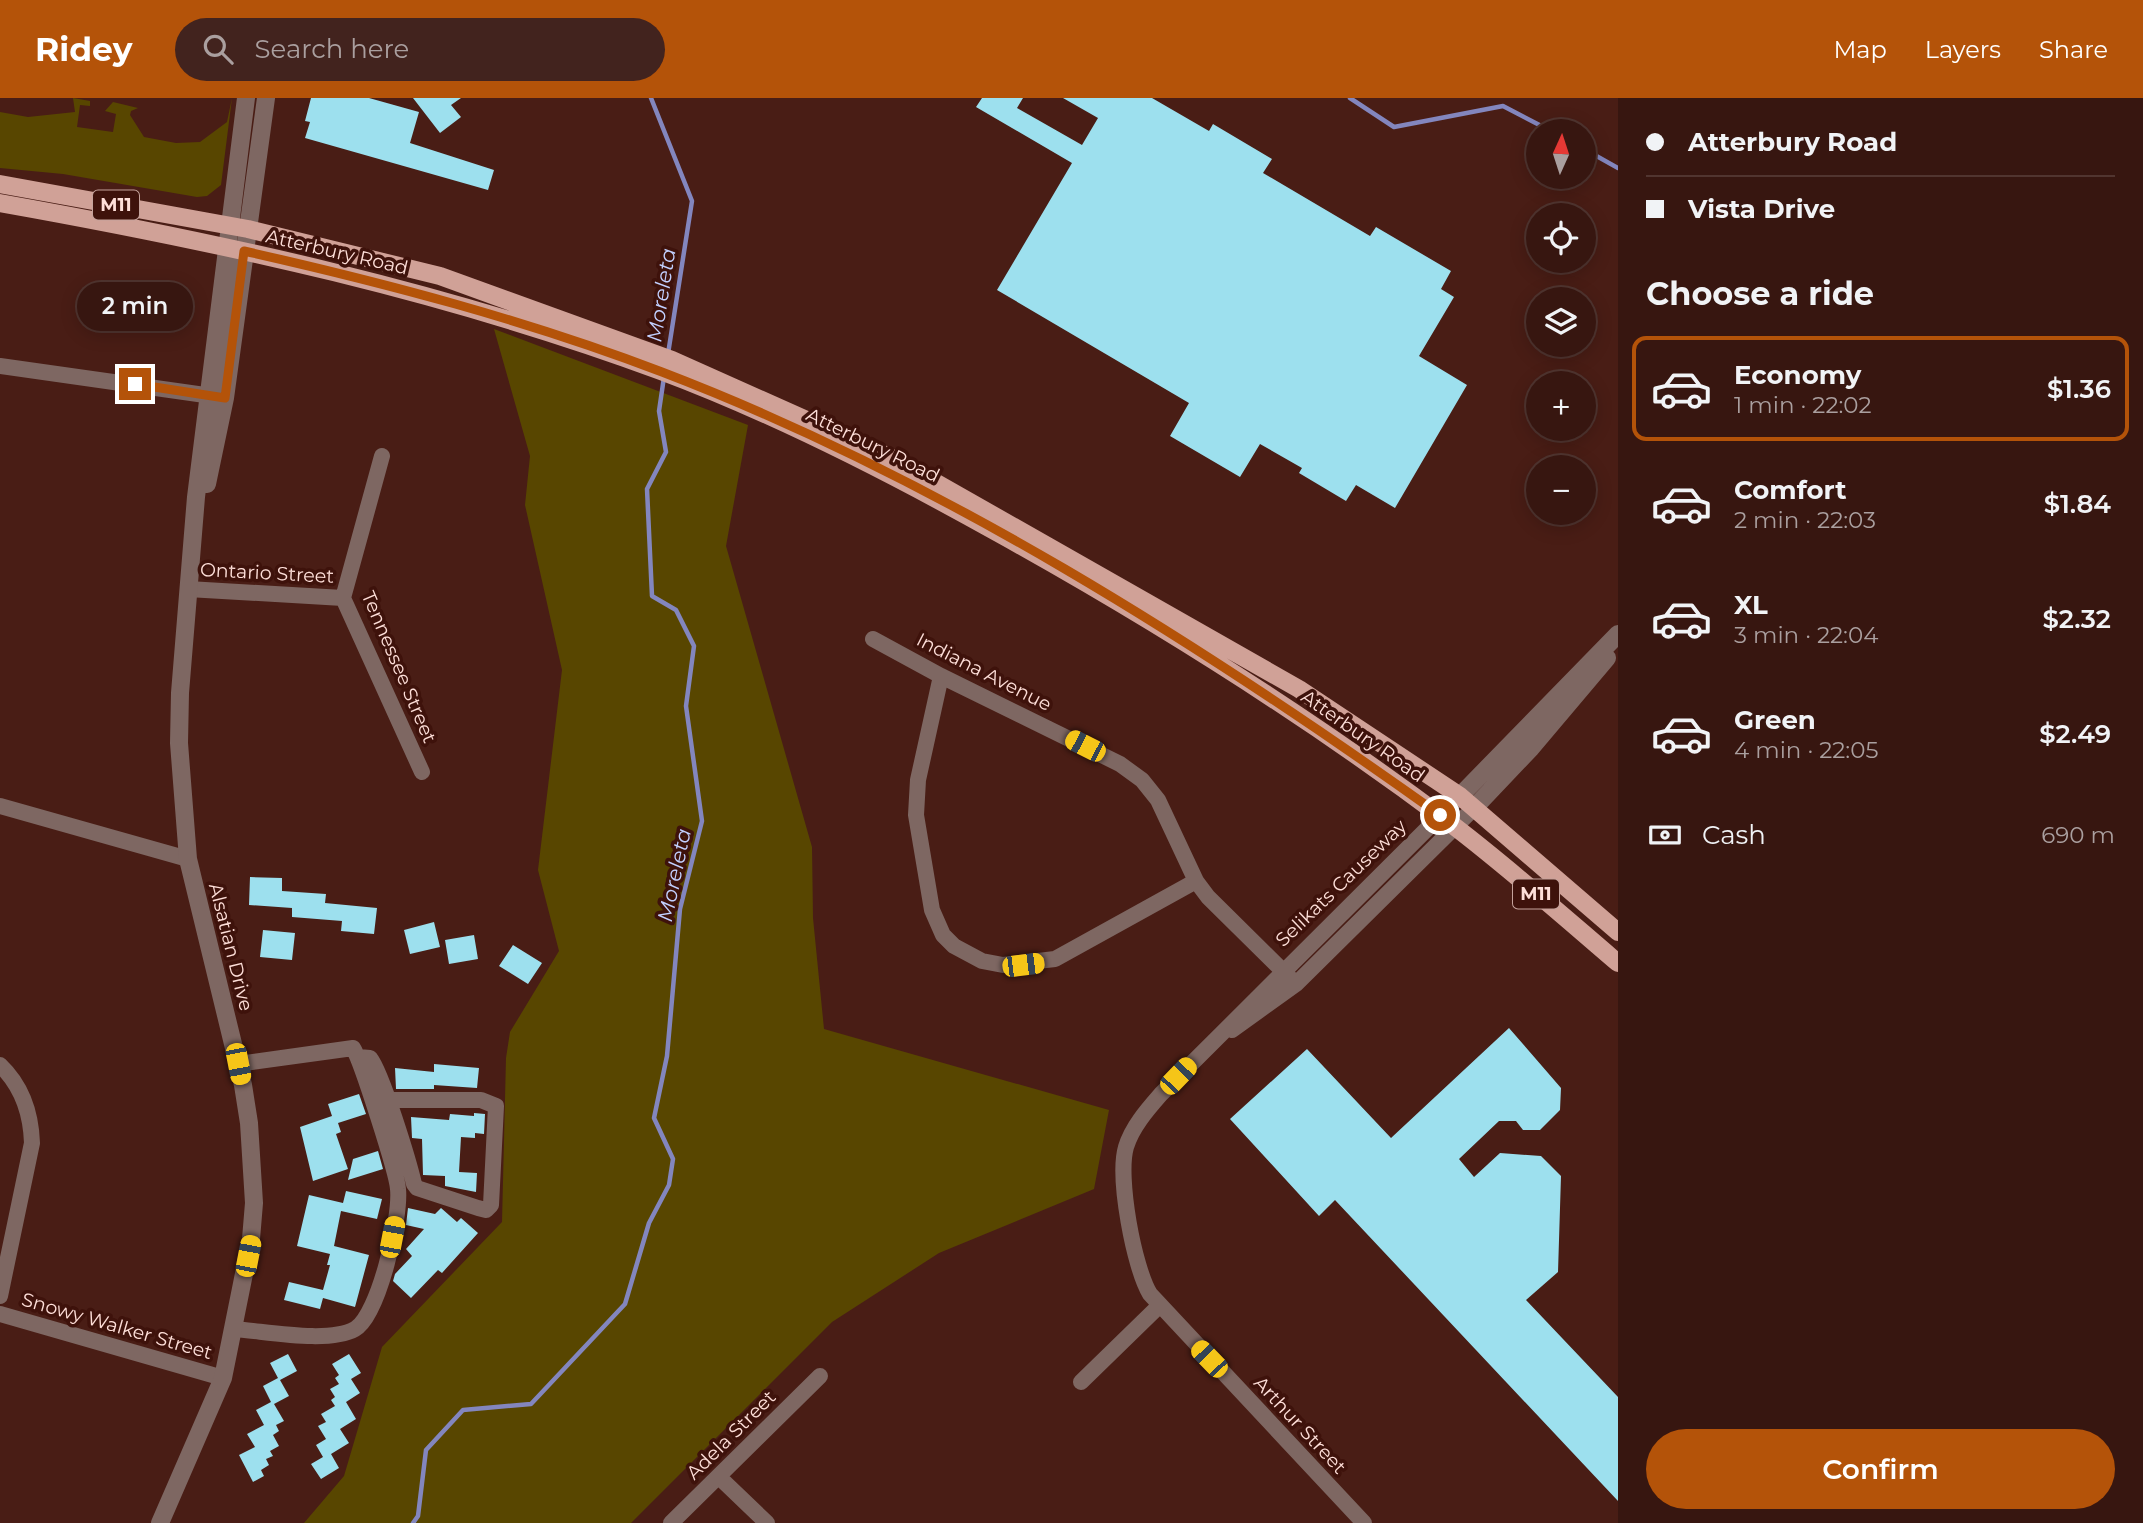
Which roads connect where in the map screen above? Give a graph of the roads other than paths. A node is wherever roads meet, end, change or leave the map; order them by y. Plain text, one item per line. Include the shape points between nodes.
1 (246, 98) edge
2 (266, 98) edge
3 (0, 184) edge
4 (0, 203) edge
5 (240, 228) junction
6 (237, 250) junction
7 (616, 349) junction
8 (0, 366) edge
9 (711, 385) junction
10 (216, 396) junction
11 (382, 456) dead end
12 (188, 589) junction
13 (343, 598) junction
14 (1618, 634) edge
15 (873, 639) dead end
16 (1618, 644) edge
17 (941, 676) junction
18 (422, 772) dead end
19 (1460, 796) junction
20 (0, 806) edge
21 (1474, 808) junction
22 (1447, 821) junction
23 (188, 859) junction
24 (1196, 881) junction
25 (1618, 932) edge
26 (1618, 963) edge
27 (1282, 970) junction
28 (1296, 984) junction
29 (1211, 1042) junction
30 (353, 1051) junction
31 (238, 1064) junction
32 (0, 1065) edge
33 (387, 1100) junction
34 (1132, 1131) joint
35 (0, 1296) edge
36 (1159, 1307) junction
37 (0, 1314) edge
38 (233, 1329) junction
39 (820, 1376) dead end
40 (223, 1378) junction
41 (1082, 1382) dead end
42 (719, 1477) junction
43 (160, 1523) edge
44 (671, 1523) edge
45 (768, 1523) edge
46 (1364, 1523) edge

1 - 5 street
2 - 5 street
3 - 5 main road, Atterbury Road / M11
4 - 6 main road, Atterbury Road / M11
5 - 6 street, Alsatian Drive
5 - 7 main road, Atterbury Road / M11 via 440,276
6 - 7 main road, Atterbury Road / M11 via 422,293
6 - 10 street, Alsatian Drive
7 - 9 main road, Atterbury Road / M11
8 - 10 street
9 - 19 main road, Atterbury Road / M11 via 896,460 1299,689
9 - 22 main road, Atterbury Road / M11 via 875,467 1204,652
10 - 12 street, Alsatian Drive
11 - 13 street, Tennessee Street
12 - 13 street, Ontario Street
12 - 23 street, Alsatian Drive via 179,743
13 - 18 street, Tennessee Street
14 - 19 street, Selikats Causeway
15 - 17 street, Indiana Avenue
16 - 21 street, Selikats Causeway
17 - 24 street, Indiana Avenue via 1089,748 1142,780 1165,809
17 - 24 street via 918,780 916,815 932,910 943,935 954,946 982,961 1003,965 1055,960
19 - 21 main road, Atterbury Road / M11
19 - 22 street, Selikats Causeway
20 - 23 street
21 - 22 street, Selikats Causeway
21 - 25 main road, Atterbury Road / M11
22 - 26 main road, Atterbury Road / M11
22 - 27 street, Selikats Causeway
22 - 28 street, Selikats Causeway
23 - 31 street, Alsatian Drive
24 - 27 street, Indiana Avenue
27 - 28 street, Indiana Avenue
27 - 29 street, Selikats Causeway
28 - 29 street, Selikats Causeway
29 - 34 street, Selikats Causeway
30 - 31 street
30 - 33 street via 370,1058 377,1068
30 - 38 street via 399,1191 384,1271 370,1313 358,1327 337,1334
31 - 38 street, Alsatian Drive via 249,1123 254,1203
32 - 35 street via 26,1106 32,1143
33 - 33 street via 481,1100 495,1106 491,1205 485,1210 417,1188
34 - 36 street, Arthur Street via 1123,1158 1126,1197 1139,1271
36 - 41 street
36 - 46 street, Arthur Street
37 - 40 street, Snowy Walker Street
38 - 40 street, Alsatian Drive
39 - 42 street, Adela Street
40 - 43 street, Alsatian Drive
42 - 44 street, Adela Street
42 - 45 street

